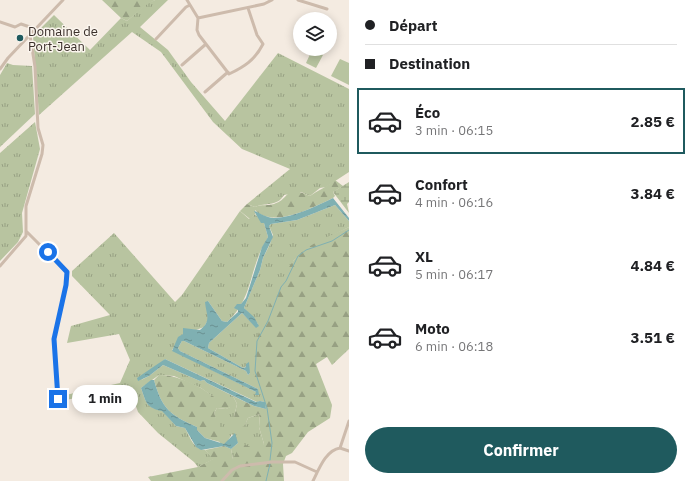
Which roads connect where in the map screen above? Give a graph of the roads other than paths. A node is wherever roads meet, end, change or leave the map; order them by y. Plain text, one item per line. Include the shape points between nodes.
1 (63, 0) edge
2 (187, 0) edge
3 (272, 0) edge
4 (298, 0) edge
5 (190, 5) junction
6 (248, 8) junction
7 (327, 10) dead end
8 (198, 18) junction
9 (0, 22) edge
10 (36, 28) junction
11 (30, 35) junction
12 (156, 39) dead end
13 (206, 44) junction
14 (182, 65) dead end
15 (0, 69) edge
16 (228, 72) junction
17 (205, 92) dead end
18 (26, 231) junction
19 (0, 266) edge
20 (58, 399) dead end
21 (349, 421) edge
22 (340, 448) junction
23 (349, 451) edge
24 (317, 472) junction
25 (222, 481) edge
26 (313, 481) edge

1 - 10 street
2 - 5 street
3 - 6 street
4 - 7 street
5 - 8 street
5 - 12 street
6 - 8 street
6 - 16 street via 257,35 263,44 243,68 229,74
8 - 13 street via 197,30
9 - 10 street via 15,27 21,24
10 - 11 street
11 - 15 street
11 - 18 street via 35,67 38,128 43,145 26,206
13 - 14 street
13 - 16 street
16 - 17 street
18 - 19 street via 26,236
18 - 20 street via 67,272 54,339
21 - 22 street
22 - 23 street
22 - 24 street via 326,457
24 - 25 street via 294,462 270,462 240,466 232,470
24 - 26 street

